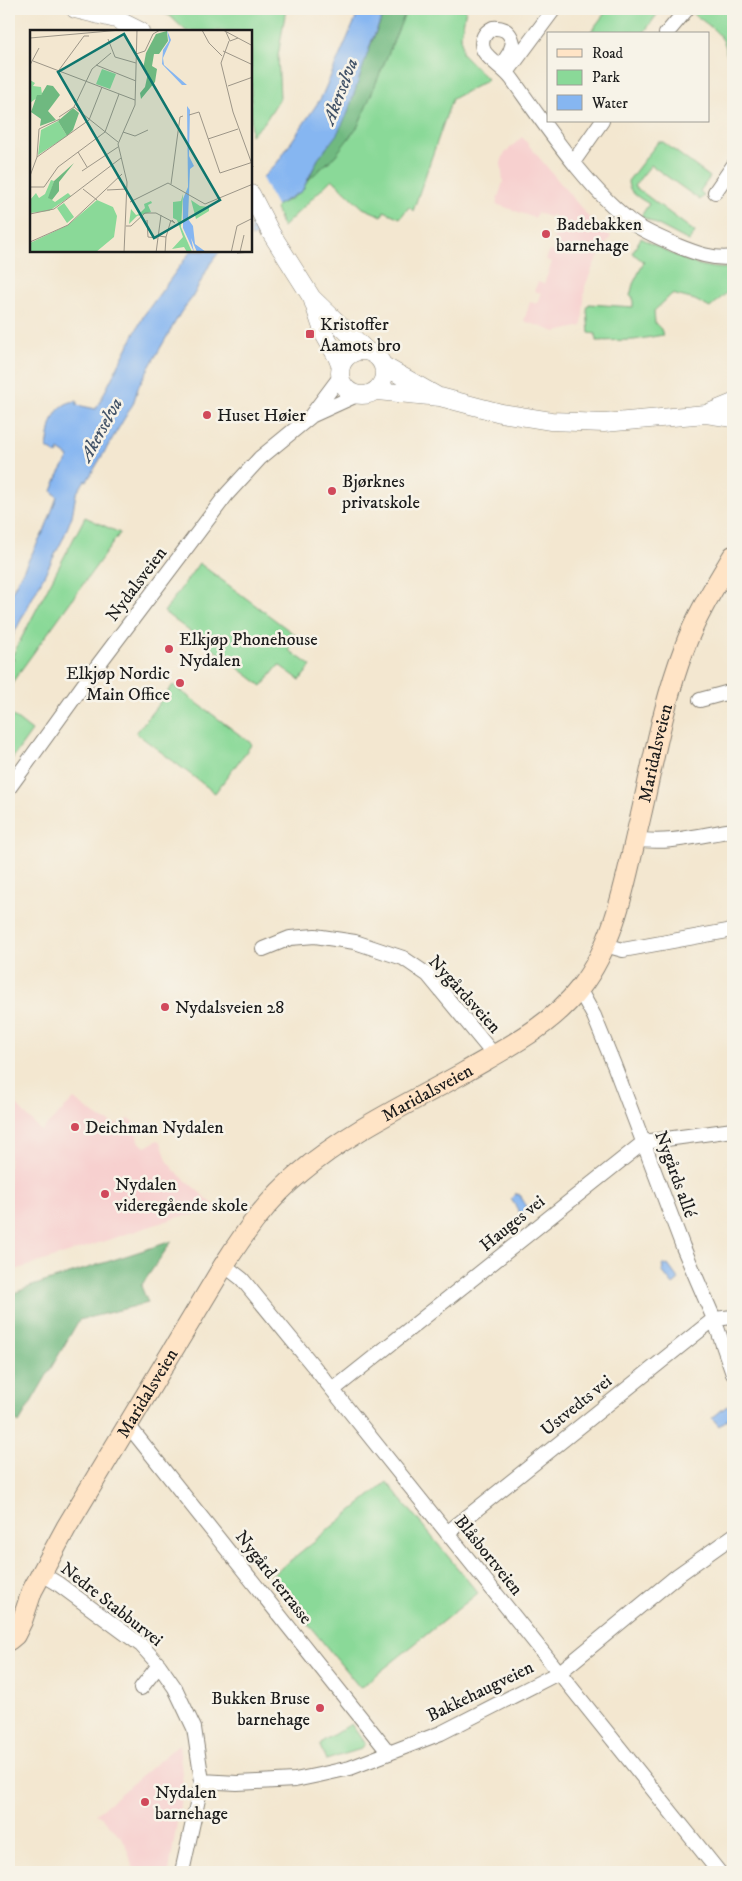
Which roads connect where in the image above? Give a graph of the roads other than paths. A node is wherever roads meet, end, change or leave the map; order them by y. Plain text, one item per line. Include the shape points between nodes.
1 (74, 9) edge
2 (554, 9) edge
3 (687, 9) edge
4 (138, 30) edge
5 (668, 32) edge
6 (601, 122) edge
7 (574, 161) junction
8 (733, 166) edge
9 (715, 192) dead end
10 (252, 196) edge
11 (733, 257) edge
12 (312, 298) junction
13 (367, 351) junction
14 (384, 366) junction
15 (340, 372) junction
16 (377, 391) junction
17 (357, 395) junction
18 (440, 397) junction
19 (733, 403) edge
20 (706, 414) junction
21 (310, 416) junction
22 (733, 418) edge
23 (733, 556) edge
24 (733, 691) edge
25 (700, 700) dead end
26 (9, 788) edge
27 (733, 830) edge
28 (635, 839) junction
29 (733, 930) edge
30 (605, 945) junction
31 (263, 948) dead end
32 (579, 989) junction
33 (494, 1055) junction
34 (733, 1130) edge
35 (644, 1142) junction
36 (224, 1265) junction
37 (733, 1317) edge
38 (714, 1319) junction
39 (733, 1374) edge
40 (333, 1390) junction
41 (128, 1425) junction
42 (447, 1533) junction
43 (733, 1536) edge
44 (42, 1574) junction
45 (32, 1591) junction
46 (9, 1616) edge
47 (9, 1640) edge
48 (159, 1664) junction
49 (560, 1672) junction
50 (141, 1688) dead end
51 (389, 1752) junction
52 (202, 1781) junction
53 (182, 1872) edge
54 (719, 1872) edge

1 - 4 street via 116,20
2 - 7 street via 504,69
3 - 5 street
6 - 7 street
7 - 11 street via 608,202 640,227 697,254
8 - 9 street
10 - 12 street
12 - 13 street
12 - 15 street via 324,334 337,357
13 - 14 street via 378,356
13 - 15 street via 354,352 344,360
14 - 16 street via 384,379
14 - 18 street
15 - 17 street via 346,388
15 - 21 street, Nydalsveien
16 - 17 street
16 - 18 street
17 - 21 street, Nydalsveien
18 - 20 street via 501,413 551,421 604,423
19 - 20 street
20 - 22 street
21 - 26 street, Nydalsveien via 260,458 227,494
23 - 28 main road, Maridalsveien via 700,612 683,651
24 - 25 street
27 - 28 street via 662,841
28 - 30 main road, Maridalsveien
29 - 30 street via 623,950
30 - 32 main road, Maridalsveien
31 - 33 street, Nygårdsveien via 290,938 315,936 355,942 403,958 428,975
32 - 33 main road, Maridalsveien via 556,1013
32 - 35 street, Nygårds allé via 594,1016
33 - 36 main road, Maridalsveien via 319,1157 280,1191
34 - 35 street
35 - 38 street, Nygårds allé
35 - 40 street, Hauges vei
36 - 40 street, Blåsbortveien via 242,1279
36 - 41 main road, Maridalsveien
37 - 38 street
38 - 39 street, Nygårds allé
38 - 42 street, Ustvedts vei
40 - 42 street, Blåsbortveien
41 - 44 main road, Maridalsveien
41 - 51 street, Nygård terrasse
42 - 49 street, Blåsbortveien
43 - 49 street, Bakkehaugveien via 678,1575
44 - 45 main road, Maridalsveien
44 - 48 street, Nedre Stabburvei via 126,1633
45 - 46 main road, Maridalsveien
45 - 47 main road, Maridalsveien via 22,1621
48 - 50 street, Nedre Stabburvei
48 - 52 street, Nedre Stabburvei via 175,1688 194,1728
49 - 51 street, Bakkehaugveien via 441,1733
49 - 54 street, Blåsbortveien
51 - 52 street, Bakkehaugveien via 350,1768 295,1780
52 - 53 street, Nedre Stabburvei

